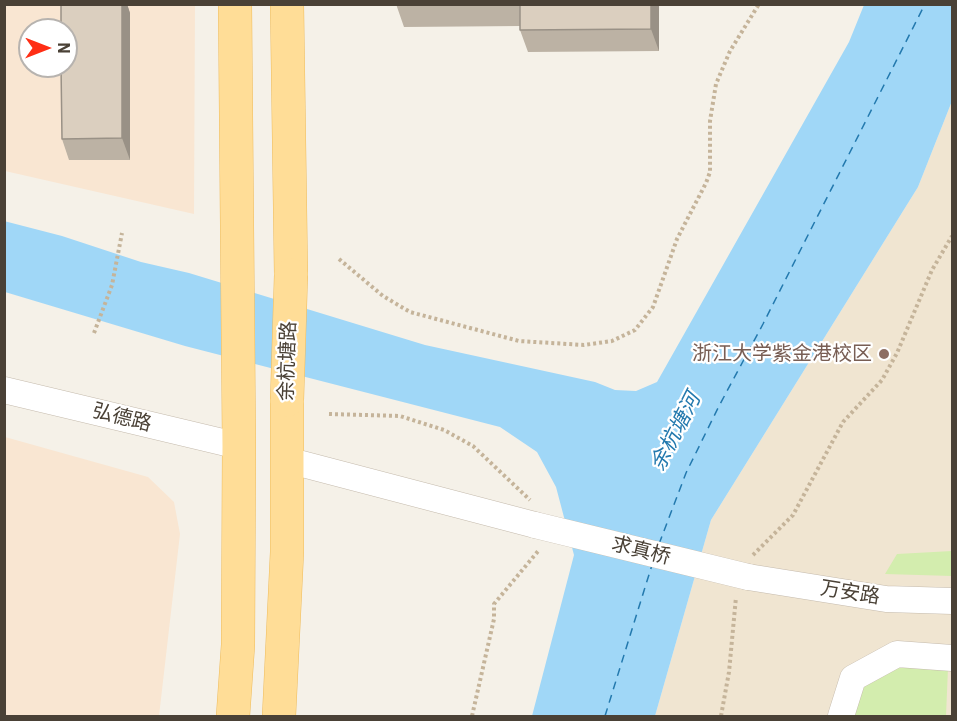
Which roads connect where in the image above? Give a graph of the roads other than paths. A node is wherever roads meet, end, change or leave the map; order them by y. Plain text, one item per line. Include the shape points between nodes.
1 (235, 4) edge
2 (286, 4) edge
3 (4, 390) edge
4 (239, 446) junction
5 (287, 460) junction
6 (745, 576) joint
7 (952, 601) edge
8 (952, 658) edge
9 (233, 717) edge
10 (279, 717) edge
11 (841, 717) edge

1 - 4 main road
2 - 5 main road, 余杭塘路, bridge via 291,275
3 - 4 street, 弘德路
4 - 9 main road via 238,645
5 - 6 street, 求真桥, bridge
5 - 10 main road, 余杭塘路
6 - 7 street, 万安路 via 886,600
8 - 11 street via 897,654 853,678

